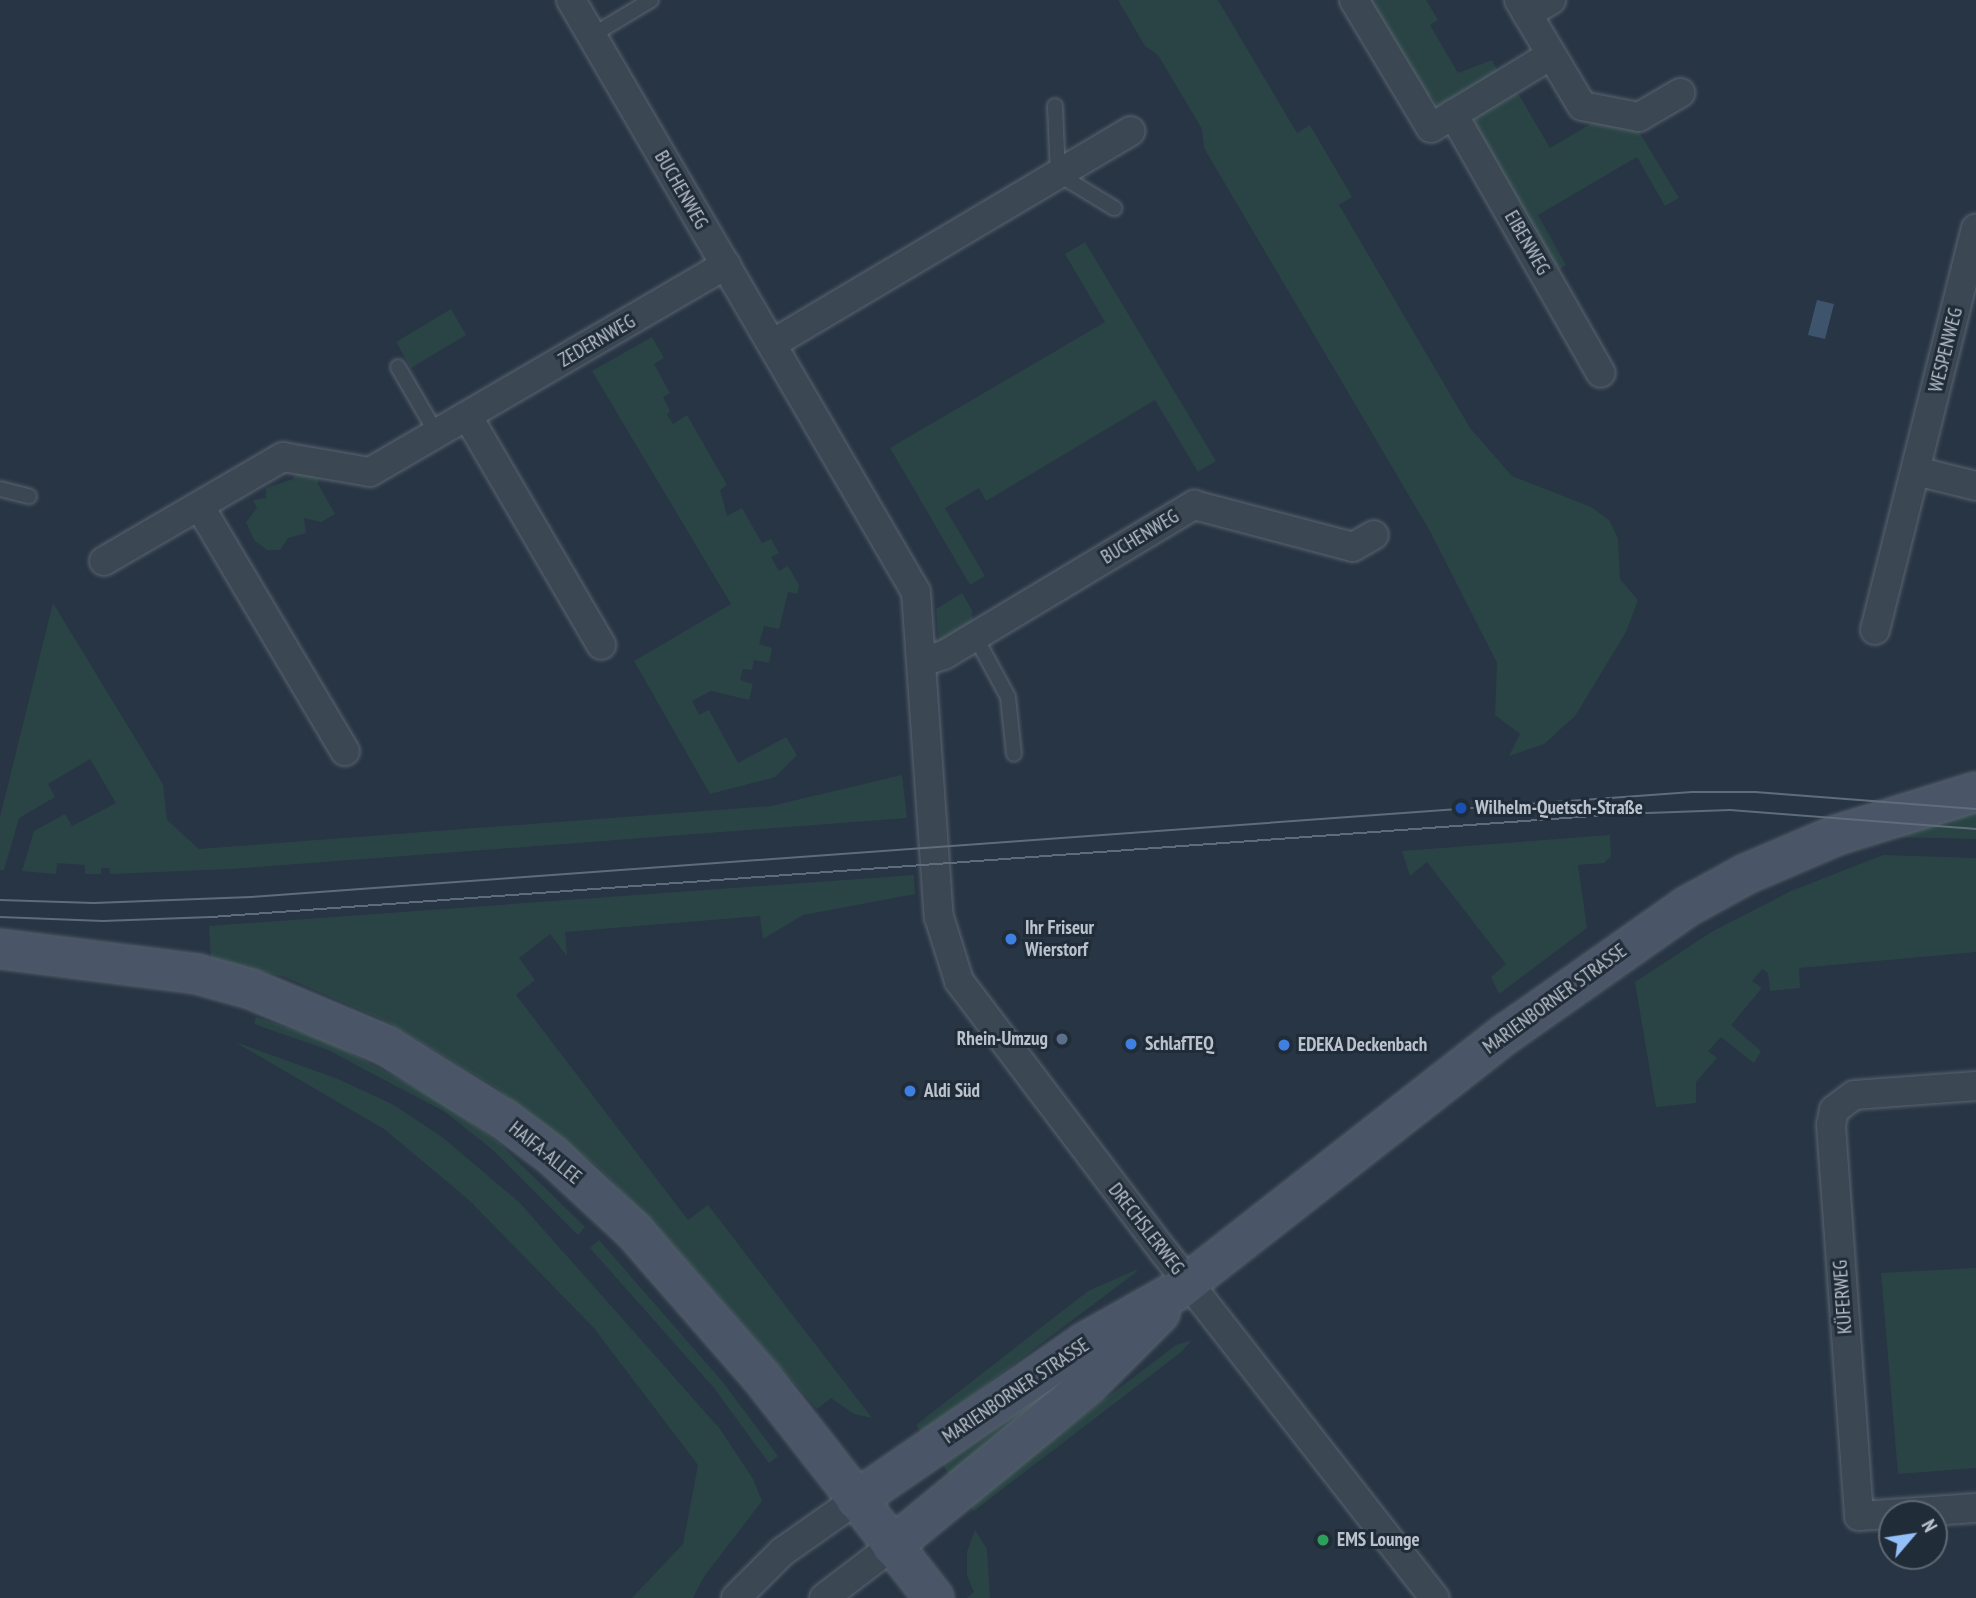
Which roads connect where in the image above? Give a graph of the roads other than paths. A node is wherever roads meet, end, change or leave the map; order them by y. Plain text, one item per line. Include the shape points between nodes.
1 (571, 0) edge
2 (651, 0) edge
3 (1354, 0) edge
4 (1532, 5) edge
5 (591, 36) junction
6 (1551, 55) junction
7 (1679, 93) dead end
8 (1055, 106) dead end
9 (1453, 114) junction
10 (1131, 131) dead end
11 (1058, 174) junction
12 (1114, 208) dead end
13 (1976, 229) edge
14 (726, 265) junction
15 (772, 344) junction
16 (398, 367) dead end
17 (1601, 373) dead end
18 (468, 417) junction
19 (438, 435) junction
20 (1916, 471) junction
21 (1976, 486) edge
22 (0, 489) edge
23 (29, 496) dead end
24 (200, 507) junction
25 (1374, 535) dead end
26 (104, 561) dead end
27 (1875, 629) dead end
28 (975, 636) junction
29 (601, 645) dead end
30 (922, 662) junction
31 (345, 751) dead end
32 (1014, 754) dead end
33 (1976, 792) edge
34 (932, 826) joint
35 (0, 949) edge
36 (1976, 1086) edge
37 (1184, 1286) junction
38 (856, 1500) junction
39 (1976, 1508) edge
40 (892, 1546) junction
41 (736, 1598) edge
42 (824, 1598) edge
43 (933, 1598) edge
44 (1435, 1598) edge

1 - 5 street, BUCHENWEG
2 - 5 lane
3 - 9 street via 1431,128
4 - 6 street
5 - 14 street, BUCHENWEG
6 - 7 street via 1582,106 1639,117
6 - 9 street
8 - 11 lane
9 - 17 street, EIBENWEG
10 - 11 street
11 - 12 lane
11 - 15 street
13 - 20 street, WESPENWEG
14 - 15 street, BUCHENWEG
14 - 18 street, ZEDERNWEG
15 - 30 street, BUCHENWEG via 911,579
16 - 19 lane
18 - 19 street, ZEDERNWEG
18 - 29 street
19 - 24 street, ZEDERNWEG via 370,472 283,457
20 - 21 street
20 - 27 street, WESPENWEG
22 - 23 lane
24 - 26 street, ZEDERNWEG
24 - 31 street
25 - 28 street, BUCHENWEG via 1353,547 1194,505
28 - 30 street, BUCHENWEG
28 - 32 lane via 1009,697
30 - 34 street, BUCHENWEG
33 - 37 street, MARIENBORNER STRASSE via 1837,835 1746,874 1686,907 1507,1033
34 - 37 street, DRECHSLERWEG via 940,916 959,981
35 - 38 street, HAIFA-ALLEE via 197,974 251,989 387,1046 472,1099 552,1154 634,1231 763,1379
36 - 39 street, KÜFERWEG via 1854,1095 1834,1110 1831,1125 1859,1516
37 - 38 street, MARIENBORNER STRASSE via 1086,1342
37 - 40 street, MARIENBORNER STRASSE via 1088,1385
37 - 44 street, DRECHSLERWEG
38 - 40 street, HAIFA-ALLEE
38 - 41 street via 782,1552
40 - 42 street
40 - 43 street, HAIFA-ALLEE

